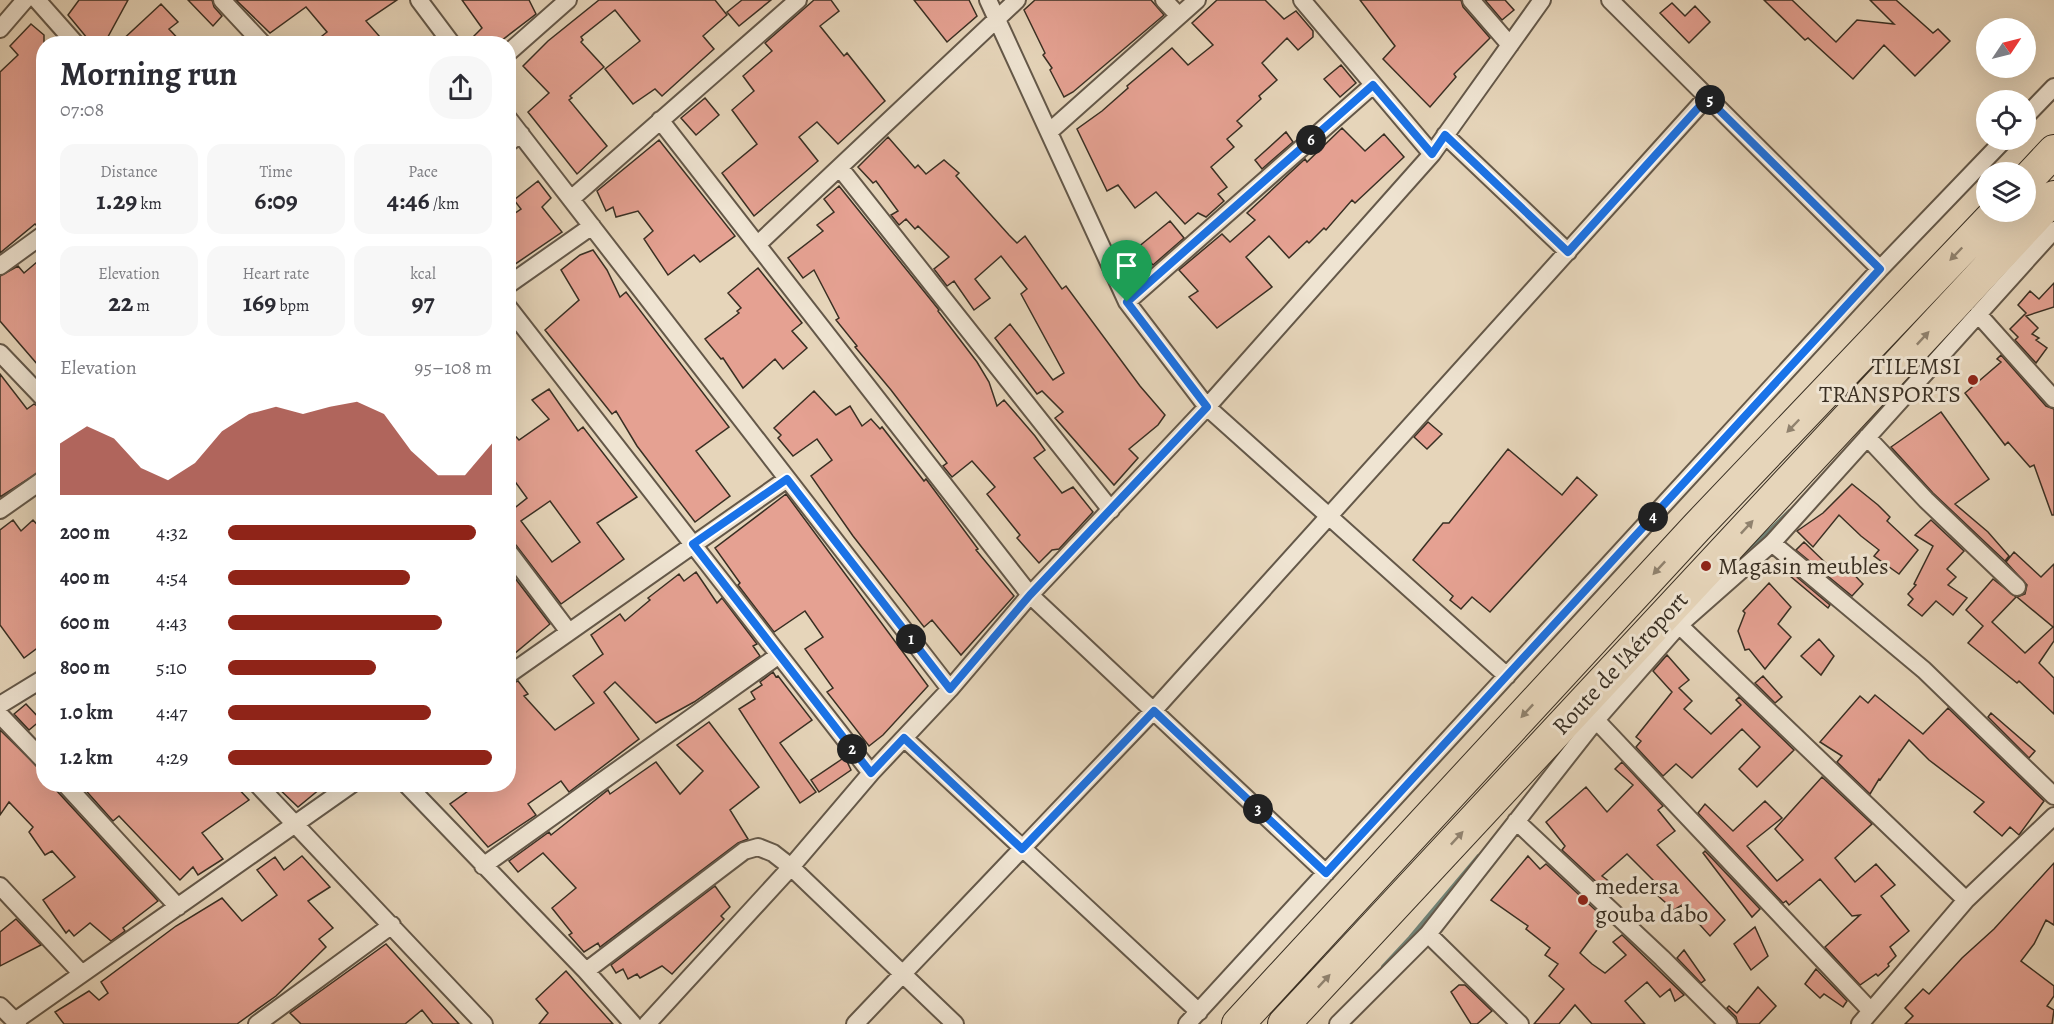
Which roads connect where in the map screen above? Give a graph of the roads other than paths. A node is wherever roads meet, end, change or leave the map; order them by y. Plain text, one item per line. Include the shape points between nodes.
1 (25, 0) edge
2 (37, 0) edge
3 (222, 0) edge
4 (419, 0) edge
5 (988, 0) edge
6 (1017, 0) edge
7 (1164, 0) edge
8 (1197, 0) edge
9 (1302, 0) edge
10 (1471, 0) edge
11 (1542, 0) edge
12 (1610, 0) edge
13 (565, 1) edge
14 (794, 1) edge
15 (1179, 16) junction
16 (997, 19) junction
17 (0, 29) edge
18 (68, 36) edge
19 (256, 36) edge
20 (446, 36) edge
21 (516, 45) edge
22 (1510, 45) junction
23 (1373, 85) junction
24 (2054, 87) edge
25 (1707, 98) junction
26 (2036, 106) edge
27 (660, 120) junction
28 (1049, 132) junction
29 (1445, 135) junction
30 (516, 139) edge
31 (1994, 150) edge
32 (2054, 151) edge
33 (1432, 154) junction
34 (840, 168) junction
35 (2036, 170) edge
36 (2054, 197) edge
37 (571, 199) junction
38 (1987, 222) edge
39 (592, 226) junction
40 (2054, 230) edge
41 (36, 240) edge
42 (758, 245) junction
43 (1568, 252) junction
44 (0, 266) edge
45 (1880, 269) junction
46 (516, 279) edge
47 (1127, 302) junction
48 (1978, 314) junction
49 (516, 317) edge
50 (0, 353) edge
51 (36, 391) edge
52 (2054, 399) edge
53 (1207, 407) junction
54 (1867, 437) junction
55 (787, 479) junction
56 (36, 485) edge
57 (0, 510) edge
58 (1111, 510) junction
59 (1329, 516) junction
60 (1772, 543) junction
61 (693, 544) junction
62 (516, 562) edge
63 (2017, 587) dead end
64 (1030, 595) junction
65 (1679, 625) junction
66 (569, 632) junction
67 (779, 655) junction
68 (516, 669) edge
69 (1508, 676) junction
70 (36, 683) edge
71 (950, 689) junction
72 (0, 705) edge
73 (1154, 711) junction
74 (0, 715) edge
75 (1596, 720) junction
76 (904, 738) junction
77 (36, 753) edge
78 (871, 773) junction
79 (72, 792) edge
80 (266, 792) edge
81 (341, 792) edge
82 (414, 792) edge
83 (2054, 796) edge
84 (2054, 816) edge
85 (1516, 821) junction
86 (296, 824) junction
87 (1022, 849) junction
88 (483, 866) junction
89 (791, 867) junction
90 (1326, 873) junction
91 (0, 886) edge
92 (1966, 900) junction
93 (178, 907) junction
94 (392, 925) junction
95 (1428, 934) junction
96 (586, 971) junction
97 (82, 974) junction
98 (902, 975) junction
99 (0, 1006) edge
100 (1193, 1018) edge
101 (1866, 1018) edge
102 (16, 1023) edge
103 (257, 1024) edge
104 (484, 1024) edge
105 (633, 1024) edge
106 (647, 1024) edge
107 (855, 1024) edge
108 (955, 1024) edge
109 (1238, 1024) edge
110 (1284, 1024) edge
111 (1338, 1024) edge
112 (1520, 1024) edge
113 (1728, 1024) edge

1 - 17 street
2 - 18 street
3 - 19 street
4 - 20 street
5 - 16 street
6 - 16 street
7 - 15 street
8 - 15 street
9 - 23 street
10 - 22 street
11 - 22 street
12 - 25 street
13 - 21 street
14 - 27 street
15 - 28 street
16 - 28 street
16 - 34 street
22 - 29 street
23 - 33 street
23 - 47 street
24 - 26 street
25 - 43 street
25 - 45 street
27 - 37 street
27 - 42 street
28 - 47 street
29 - 33 street
29 - 43 street
30 - 37 street
31 - 45 street
32 - 35 highway
33 - 53 street
34 - 42 street
34 - 58 street
110 -> 36 highway, Route de l'Aéroport
37 - 39 street
38 -> 109 highway, Route de l'Aéroport via 1696,528
39 - 46 street
39 - 55 street
40 - 48 street
41 - 44 street
42 - 64 street
43 - 59 street
45 - 69 street
47 - 53 street
48 - 52 street
48 - 54 street
49 - 61 street
50 - 51 street
53 - 58 street
53 - 59 street
54 - 60 street
54 - 63 street
55 - 61 street
55 - 71 street
56 - 57 street
58 - 64 street
59 - 69 street
59 - 73 street
60 - 65 street
60 - 83 street via 1924,670
61 - 66 street
61 - 67 street
62 - 66 street
64 - 71 street
64 - 73 street
65 - 75 street
65 - 92 street
66 - 68 street
67 - 78 street
67 - 88 street
69 - 90 street
70 - 72 street
71 - 76 street
73 - 87 street
73 - 90 street
74 - 77 street
75 - 85 street
75 - 101 street
76 - 78 street
76 - 87 street
78 - 89 street
79 - 93 street
80 - 86 street
81 - 86 street
82 - 88 street
84 - 92 street
85 - 95 street
85 - 113 street
86 - 93 street
86 - 94 street
87 - 98 street
87 - 100 street
88 - 96 street
89 - 96 street via 759,847 744,851
89 - 98 street
89 - 106 street
90 - 100 street
91 - 97 street
92 - 101 street
93 - 97 street
94 - 103 street
94 - 104 street
95 - 111 street
95 - 112 street
96 - 105 street
97 - 102 street
98 - 107 street
98 - 108 street
99 - 102 street

